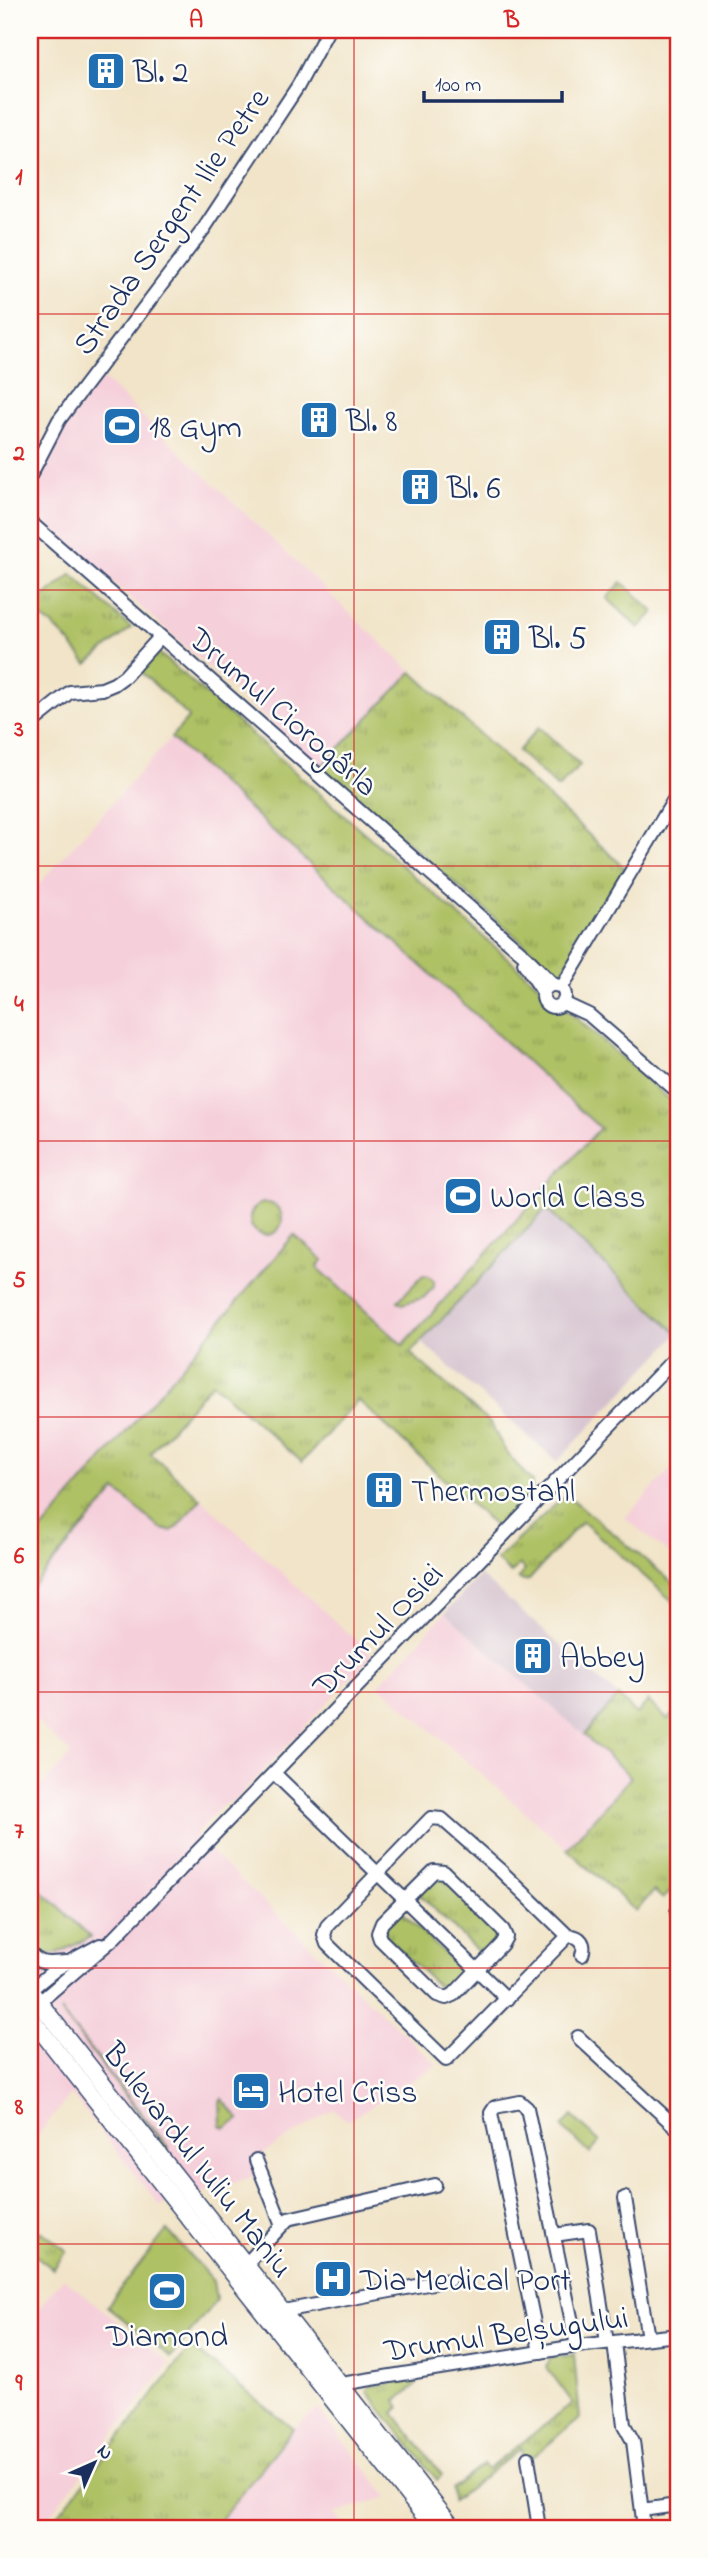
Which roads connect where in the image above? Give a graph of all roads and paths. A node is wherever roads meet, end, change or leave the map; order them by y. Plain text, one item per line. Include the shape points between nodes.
1 (328, 30) edge
2 (30, 476) edge
3 (30, 522) edge
4 (160, 637) junction
5 (30, 724) edge
6 (676, 801) edge
7 (553, 988) junction
8 (563, 1003) junction
9 (678, 1092) edge
10 (678, 1355) edge
11 (274, 1773) junction
12 (377, 1874) junction
13 (404, 1900) junction
14 (568, 1936) junction
15 (113, 1939) junction
16 (30, 1953) edge
17 (582, 1955) dead end
18 (69, 1961) junction
19 (477, 1970) junction
20 (32, 1998) edge
21 (506, 1999) junction
22 (30, 2017) edge
23 (579, 2037) dead end
24 (678, 2129) edge
25 (256, 2161) dead end
26 (435, 2185) dead end
27 (625, 2198) dead end
28 (191, 2208) junction
29 (282, 2225) junction
30 (554, 2235) junction
31 (246, 2264) junction
32 (449, 2280) dead end
33 (283, 2311) junction
34 (678, 2335) edge
35 (648, 2338) junction
36 (611, 2342) junction
37 (576, 2346) junction
38 (540, 2352) junction
39 (341, 2384) junction
40 (361, 2423) junction
41 (528, 2458) dead end
42 (642, 2510) junction
43 (678, 2515) edge
44 (434, 2528) edge
45 (453, 2528) edge
46 (539, 2528) edge
47 (644, 2528) edge

1 - 2 street, Strada Sergent Ilie Petre via 298,86 197,240 59,420
3 - 4 street, Drumul Ciorogârla
4 - 5 street via 114,684 70,692
4 - 7 street, Drumul Ciorogârla via 503,939 534,976
6 - 7 street
7 - 8 street via 566,997
7 - 8 street via 544,1000 548,1006
8 - 9 street via 589,1015
10 - 11 street, Drumul Osiei
11 - 12 street
11 - 15 street, Drumul Osiei
12 - 13 street
12 - 14 street via 431,1818 439,1817
12 - 21 street via 327,1926 324,1939 446,2060
13 - 19 street
13 - 19 street via 382,1923 380,1939 437,1995 446,1998 453,1994
13 - 19 street via 434,1871 444,1872 505,1933 505,1941
14 - 17 street via 582,1941
14 - 21 street
15 - 18 street, Drumul Osiei
15 - 20 street, Drumul Osiei
16 - 18 street via 42,1963
18 - 20 street, Drumul Osiei
19 - 21 street
20 - 28 main road, Bulevardul Iuliu Maniu
22 - 28 main road, Bulevardul Iuliu Maniu
23 - 24 street
25 - 29 street
26 - 29 street via 288,2219
27 - 35 street
28 - 31 main road, Bulevardul Iuliu Maniu
28 - 40 main road, Bulevardul Iuliu Maniu
29 - 31 street
30 - 36 street via 589,2230
30 - 37 street
30 - 38 street via 527,2108 520,2102 495,2107 491,2113
31 - 33 main road, Bulevardul Iuliu Maniu
32 - 33 street
33 - 39 main road, Bulevardul Iuliu Maniu
34 - 35 street, Drumul Belșugului
35 - 36 street, Drumul Belșugului
36 - 37 street, Drumul Belșugului
36 - 42 street via 624,2425 633,2441
37 - 38 street, Drumul Belșugului
38 - 39 street, Drumul Belșugului
39 - 40 main road, Bulevardul Iuliu Maniu
40 - 44 main road, Bulevardul Iuliu Maniu
40 - 45 main road, Bulevardul Iuliu Maniu
41 - 46 street
42 - 43 street via 677,2505
42 - 47 street

